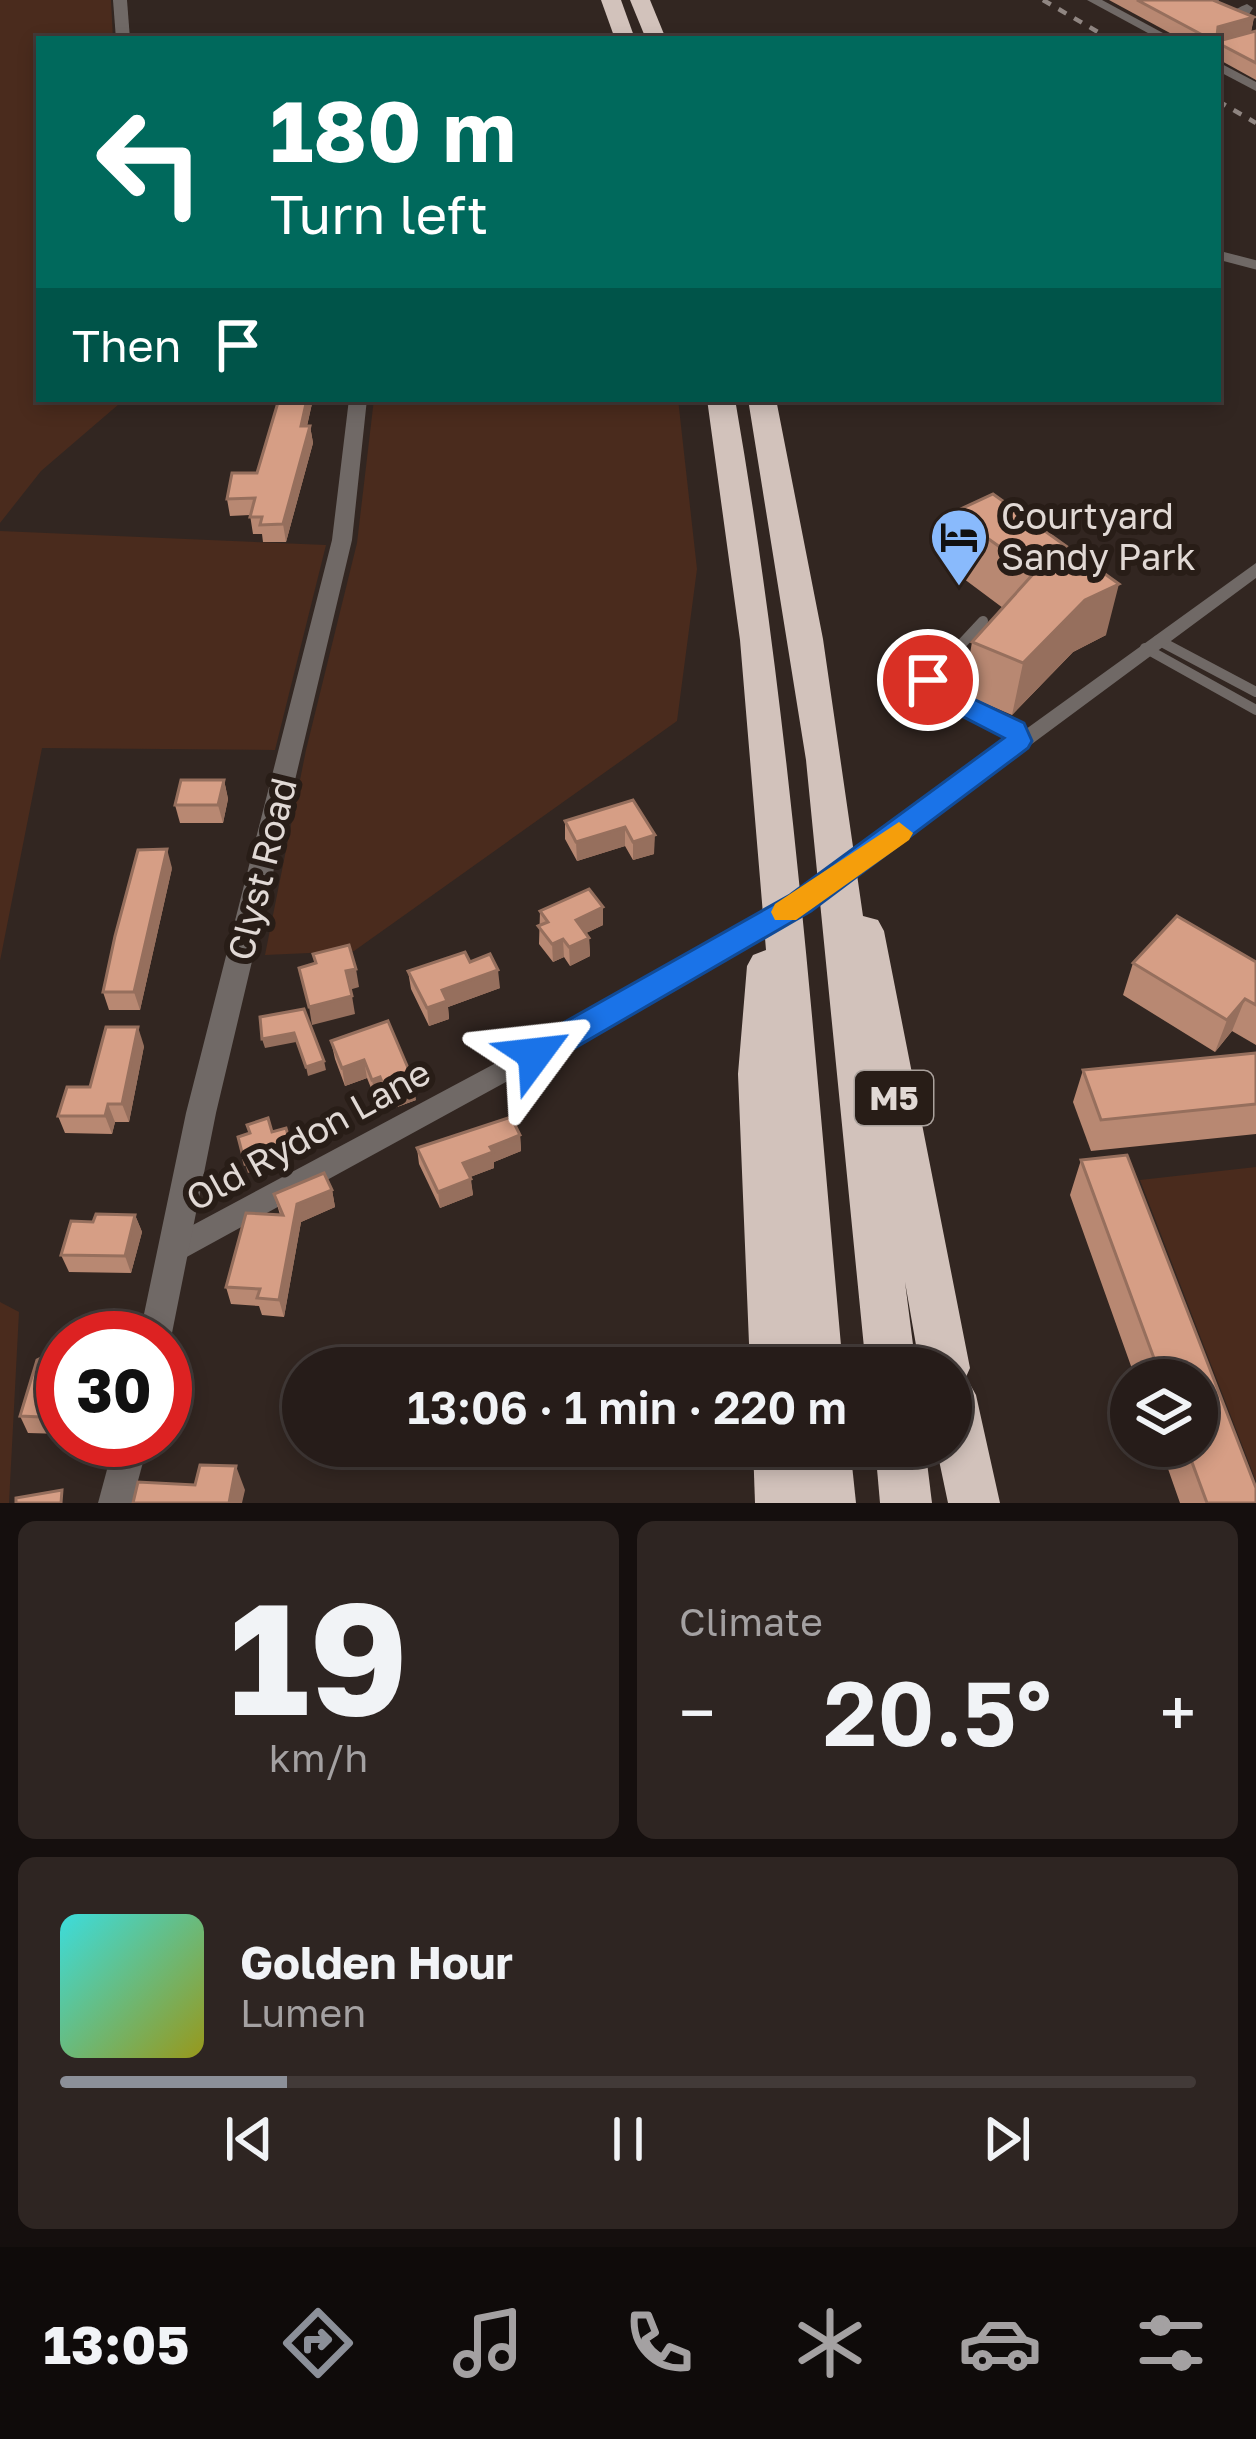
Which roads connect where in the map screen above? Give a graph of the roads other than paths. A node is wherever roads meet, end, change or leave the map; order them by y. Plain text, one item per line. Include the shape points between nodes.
1 (120, 0) edge
2 (611, 0) edge
3 (640, 0) edge
4 (1094, 0) edge
5 (1213, 0) edge
6 (1242, 12) joint
7 (1256, 26) edge
8 (123, 36) edge
9 (624, 36) edge
10 (655, 36) edge
11 (1162, 36) edge
12 (1221, 68) edge
13 (1256, 88) edge
14 (1221, 256) edge
15 (1256, 265) edge
16 (358, 402) edge
17 (722, 402) edge
18 (763, 402) edge
19 (1256, 569) edge
20 (983, 621) edge
21 (1152, 644) junction
22 (1256, 692) edge
23 (1256, 710) edge
24 (1019, 741) junction
25 (831, 832) junction
26 (775, 849) junction
27 (173, 1250) junction
28 (161, 1311) edge
29 (774, 1347) edge
30 (816, 1347) edge
31 (889, 1347) edge
32 (941, 1347) edge
33 (125, 1467) edge
34 (779, 1467) edge
35 (827, 1467) edge
36 (902, 1467) edge
37 (966, 1467) edge
38 (115, 1503) edge
39 (781, 1503) edge
40 (830, 1503) edge
41 (906, 1503) edge
42 (974, 1503) edge

1 - 8 street
2 - 9 highway
3 - 10 highway
4 - 11 street
5 - 6 street via 1215,12
6 - 7 lane
12 - 13 street
14 - 15 lane
16 - 27 street, Clyst Road via 341,540
17 - 26 highway via 744,530
18 - 25 highway, M5 via 789,520
19 - 21 street, Old Rydon Lane
20 - 24 lane via 928,680 934,691 1014,730
21 - 22 lane
21 - 23 lane
21 - 24 street, Old Rydon Lane
24 - 27 street, Old Rydon Lane via 801,903
25 - 31 highway, M5
25 - 32 highway, M5 via 857,893
26 - 29 highway via 759,1073
26 - 30 highway
27 - 28 street, Clyst Road
33 - 38 street
34 - 39 highway
35 - 40 highway
36 - 41 highway
37 - 42 highway

